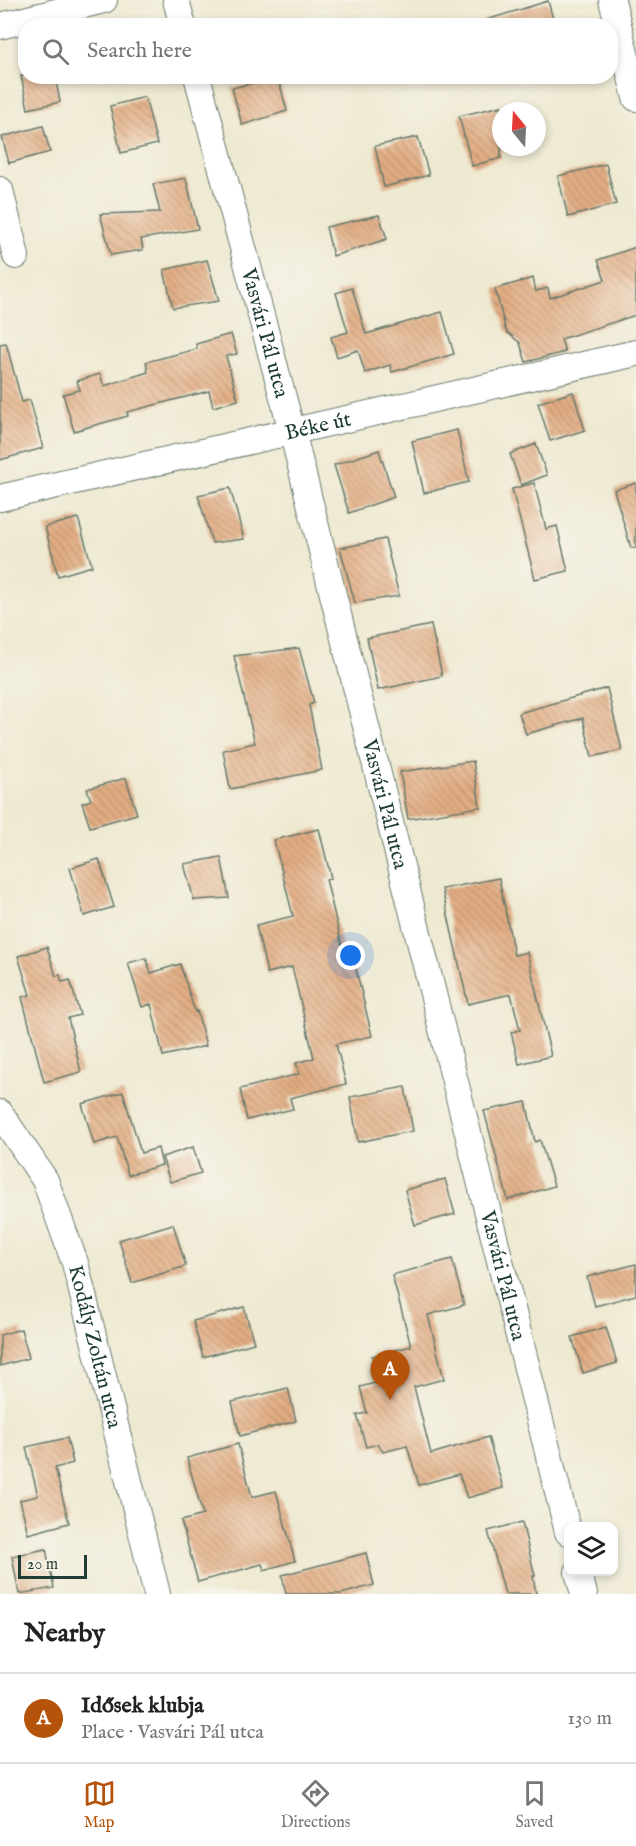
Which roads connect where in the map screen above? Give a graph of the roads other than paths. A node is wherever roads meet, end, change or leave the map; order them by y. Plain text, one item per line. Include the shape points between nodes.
1 (104, 0) edge
2 (176, 0) edge
3 (612, 0) edge
4 (32, 18) edge
5 (181, 18) edge
6 (616, 18) edge
7 (18, 22) edge
8 (618, 24) edge
9 (0, 26) edge
10 (198, 84) edge
11 (636, 98) edge
12 (0, 190) edge
13 (16, 256) dead end
14 (636, 353) edge
15 (292, 431) junction
16 (0, 498) edge
17 (0, 1113) edge
18 (565, 1522) edge
19 (579, 1576) edge
20 (157, 1594) edge
21 (584, 1594) edge

1 - 4 street
2 - 5 street
3 - 6 street
7 - 9 street
8 - 11 street
10 - 15 street, Vasvári Pál utca
12 - 13 street
14 - 15 street, Béke út
15 - 16 street, Béke út
15 - 18 street, Vasvári Pál utca
17 - 20 street, Kodály Zoltán utca via 45,1180 75,1263
19 - 21 street

